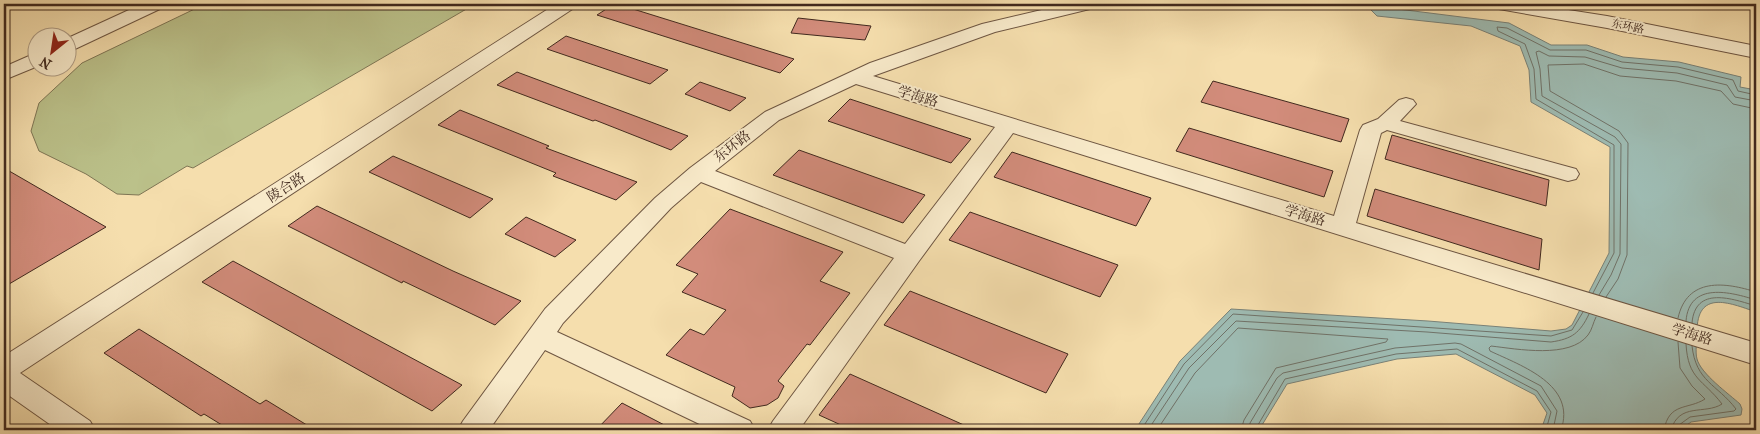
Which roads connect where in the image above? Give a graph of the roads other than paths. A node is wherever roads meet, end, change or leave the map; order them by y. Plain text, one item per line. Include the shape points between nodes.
1 (156, 4) edge
2 (554, 4) edge
3 (568, 4) edge
4 (1088, 4) edge
5 (1499, 4) edge
6 (78, 40) edge
7 (1756, 52) edge
8 (28, 63) edge
9 (4, 74) edge
10 (854, 77) junction
11 (1406, 104) dead end
12 (1009, 124) junction
13 (1385, 124) junction
14 (698, 173) junction
15 (1568, 174) dead end
16 (1343, 227) junction
17 (910, 255) junction
18 (541, 336) junction
19 (1756, 354) edge
20 (4, 357) edge
21 (4, 370) edge
22 (4, 376) edge
23 (80, 430) edge
24 (473, 430) edge
25 (740, 430) edge
26 (783, 430) edge

1 - 6 street
2 - 20 street, 陵合路
3 - 21 street, 陵合路
4 - 10 street, 东环路 via 989,28
5 - 7 street, 东环路
8 - 9 street
10 - 12 street, 学海路
10 - 14 street, 东环路 via 772,116
11 - 13 street
12 - 16 street, 学海路
12 - 17 street
13 - 15 lane
13 - 16 lane via 1371,130
14 - 17 street
14 - 18 street, 东环路 via 664,203 561,309
16 - 19 street, 学海路
17 - 26 street
18 - 24 street, 东环路
18 - 25 street
22 - 23 street

